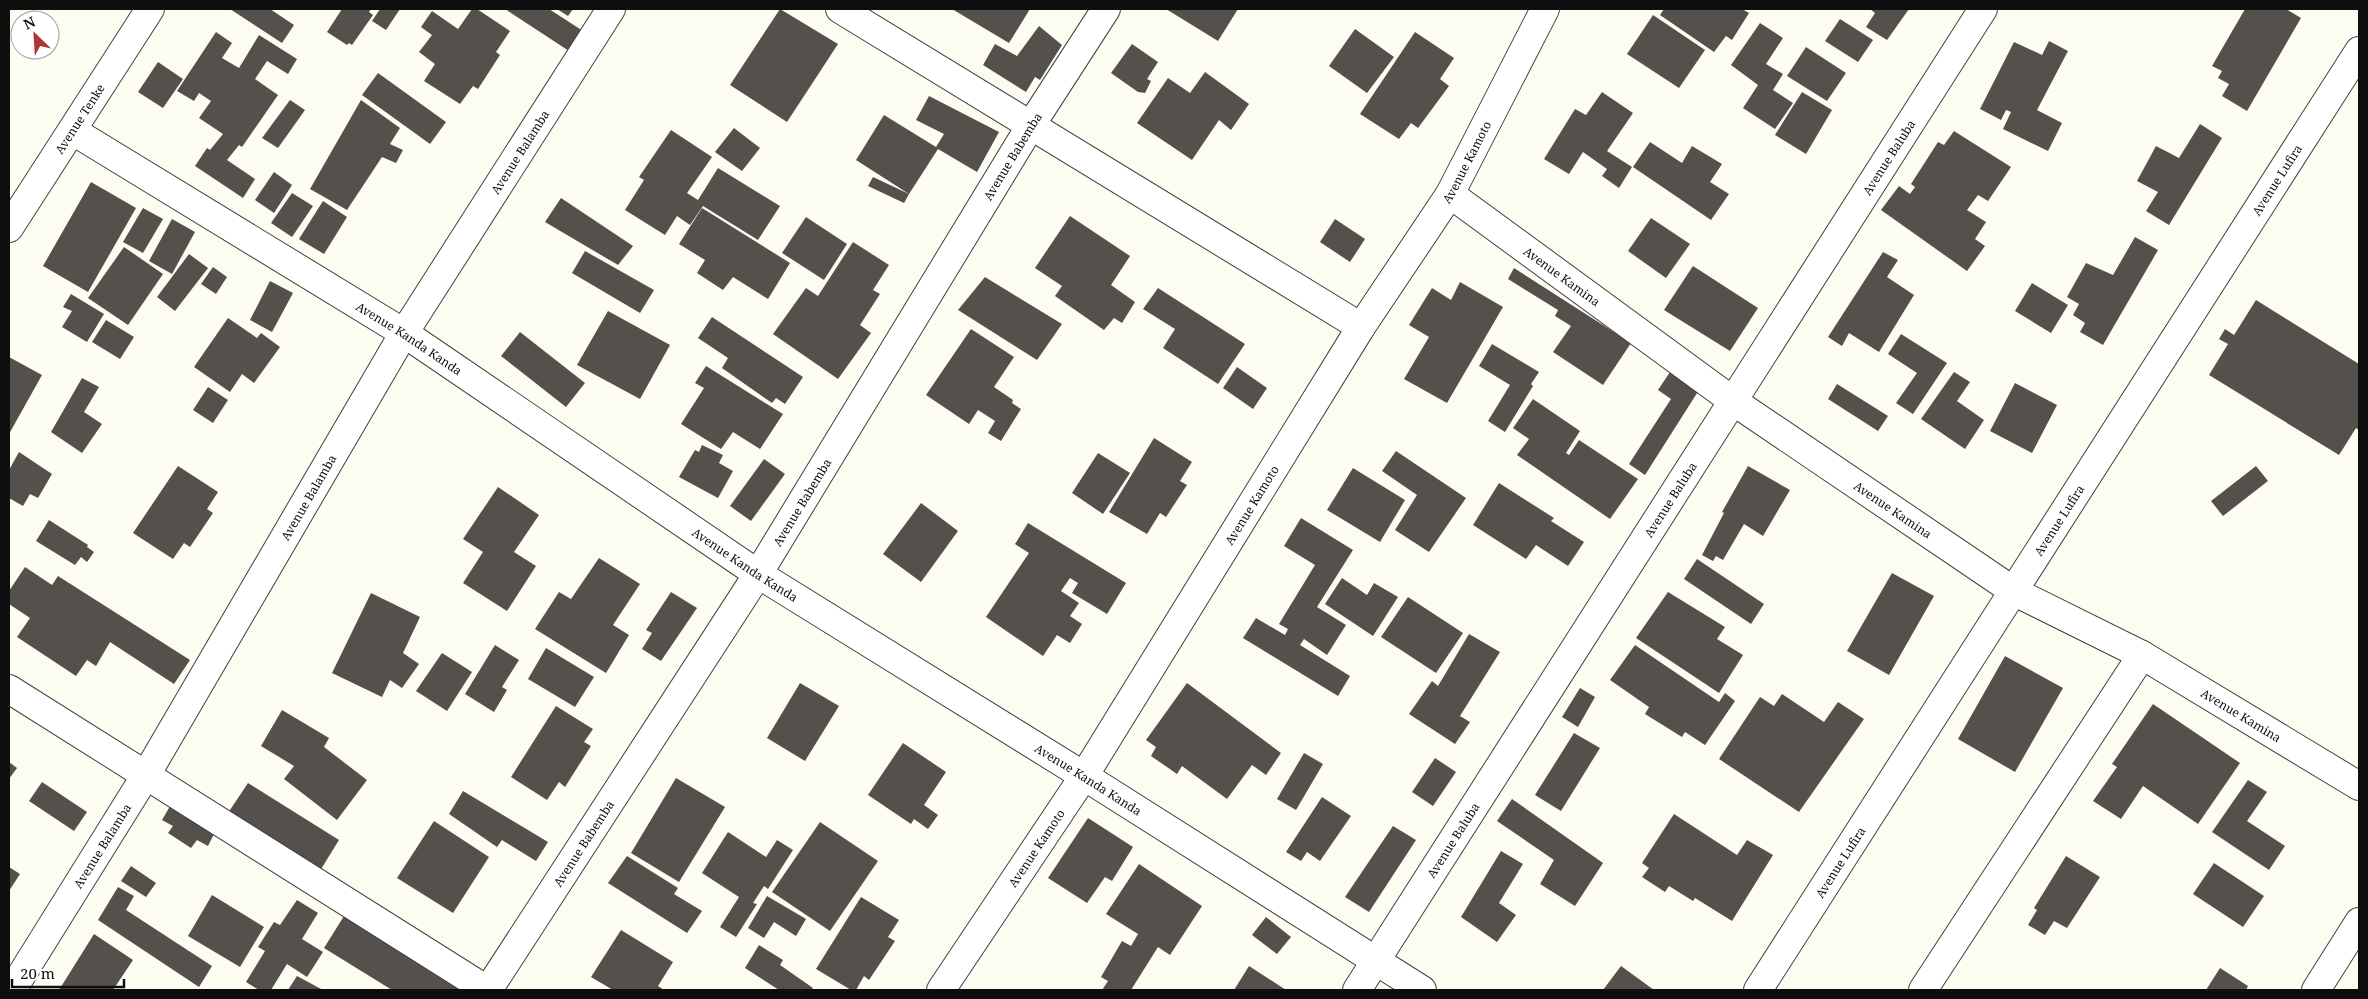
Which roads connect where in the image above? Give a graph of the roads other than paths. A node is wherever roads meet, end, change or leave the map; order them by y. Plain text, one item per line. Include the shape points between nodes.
1 (150, 9) edge
2 (611, 9) edge
3 (840, 9) edge
4 (1106, 9) edge
5 (1545, 9) edge
6 (1983, 9) edge
7 (2359, 51) edge
8 (1032, 126) junction
9 (73, 131) junction
10 (1450, 194) junction
11 (9, 228) edge
12 (1361, 327) junction
13 (404, 333) junction
14 (1733, 401) junction
15 (758, 574) junction
16 (2015, 592) junction
17 (2142, 655) junction
18 (9, 689) edge
19 (146, 775) junction
20 (1084, 776) junction
21 (2359, 786) edge
22 (2359, 922) edge
23 (1376, 960) junction
24 (12, 990) edge
25 (488, 990) edge
26 (940, 990) edge
27 (1357, 990) edge
28 (1422, 990) edge
29 (1758, 990) edge
30 (1923, 990) edge
31 (2316, 990) edge

1 - 9 street, Avenue Tenke
2 - 13 street, Avenue Balamba
3 - 8 street
4 - 8 street, Avenue Babemba
5 - 10 street, Avenue Kamoto
6 - 14 street, Avenue Baluba
7 - 16 street, Avenue Lufira
8 - 12 street
8 - 15 street, Avenue Babemba
9 - 11 street, Avenue Tenke
9 - 13 street, Avenue Kanda Kanda
10 - 12 street, Avenue Kamoto
10 - 14 street, Avenue Kamina
12 - 20 street, Avenue Kamoto
13 - 15 street, Avenue Kanda Kanda
13 - 19 street, Avenue Balamba
14 - 16 street, Avenue Kamina
14 - 23 street, Avenue Baluba
15 - 20 street, Avenue Kanda Kanda
15 - 25 street, Avenue Babemba
16 - 17 street, Avenue Kamina
16 - 29 street, Avenue Lufira
17 - 21 street, Avenue Kamina
17 - 30 street
18 - 19 street
19 - 24 street, Avenue Balamba
19 - 25 street
20 - 23 street, Avenue Kanda Kanda
20 - 26 street, Avenue Kamoto
22 - 31 street
23 - 27 street, Avenue Baluba
23 - 28 street, Avenue Kanda Kanda

